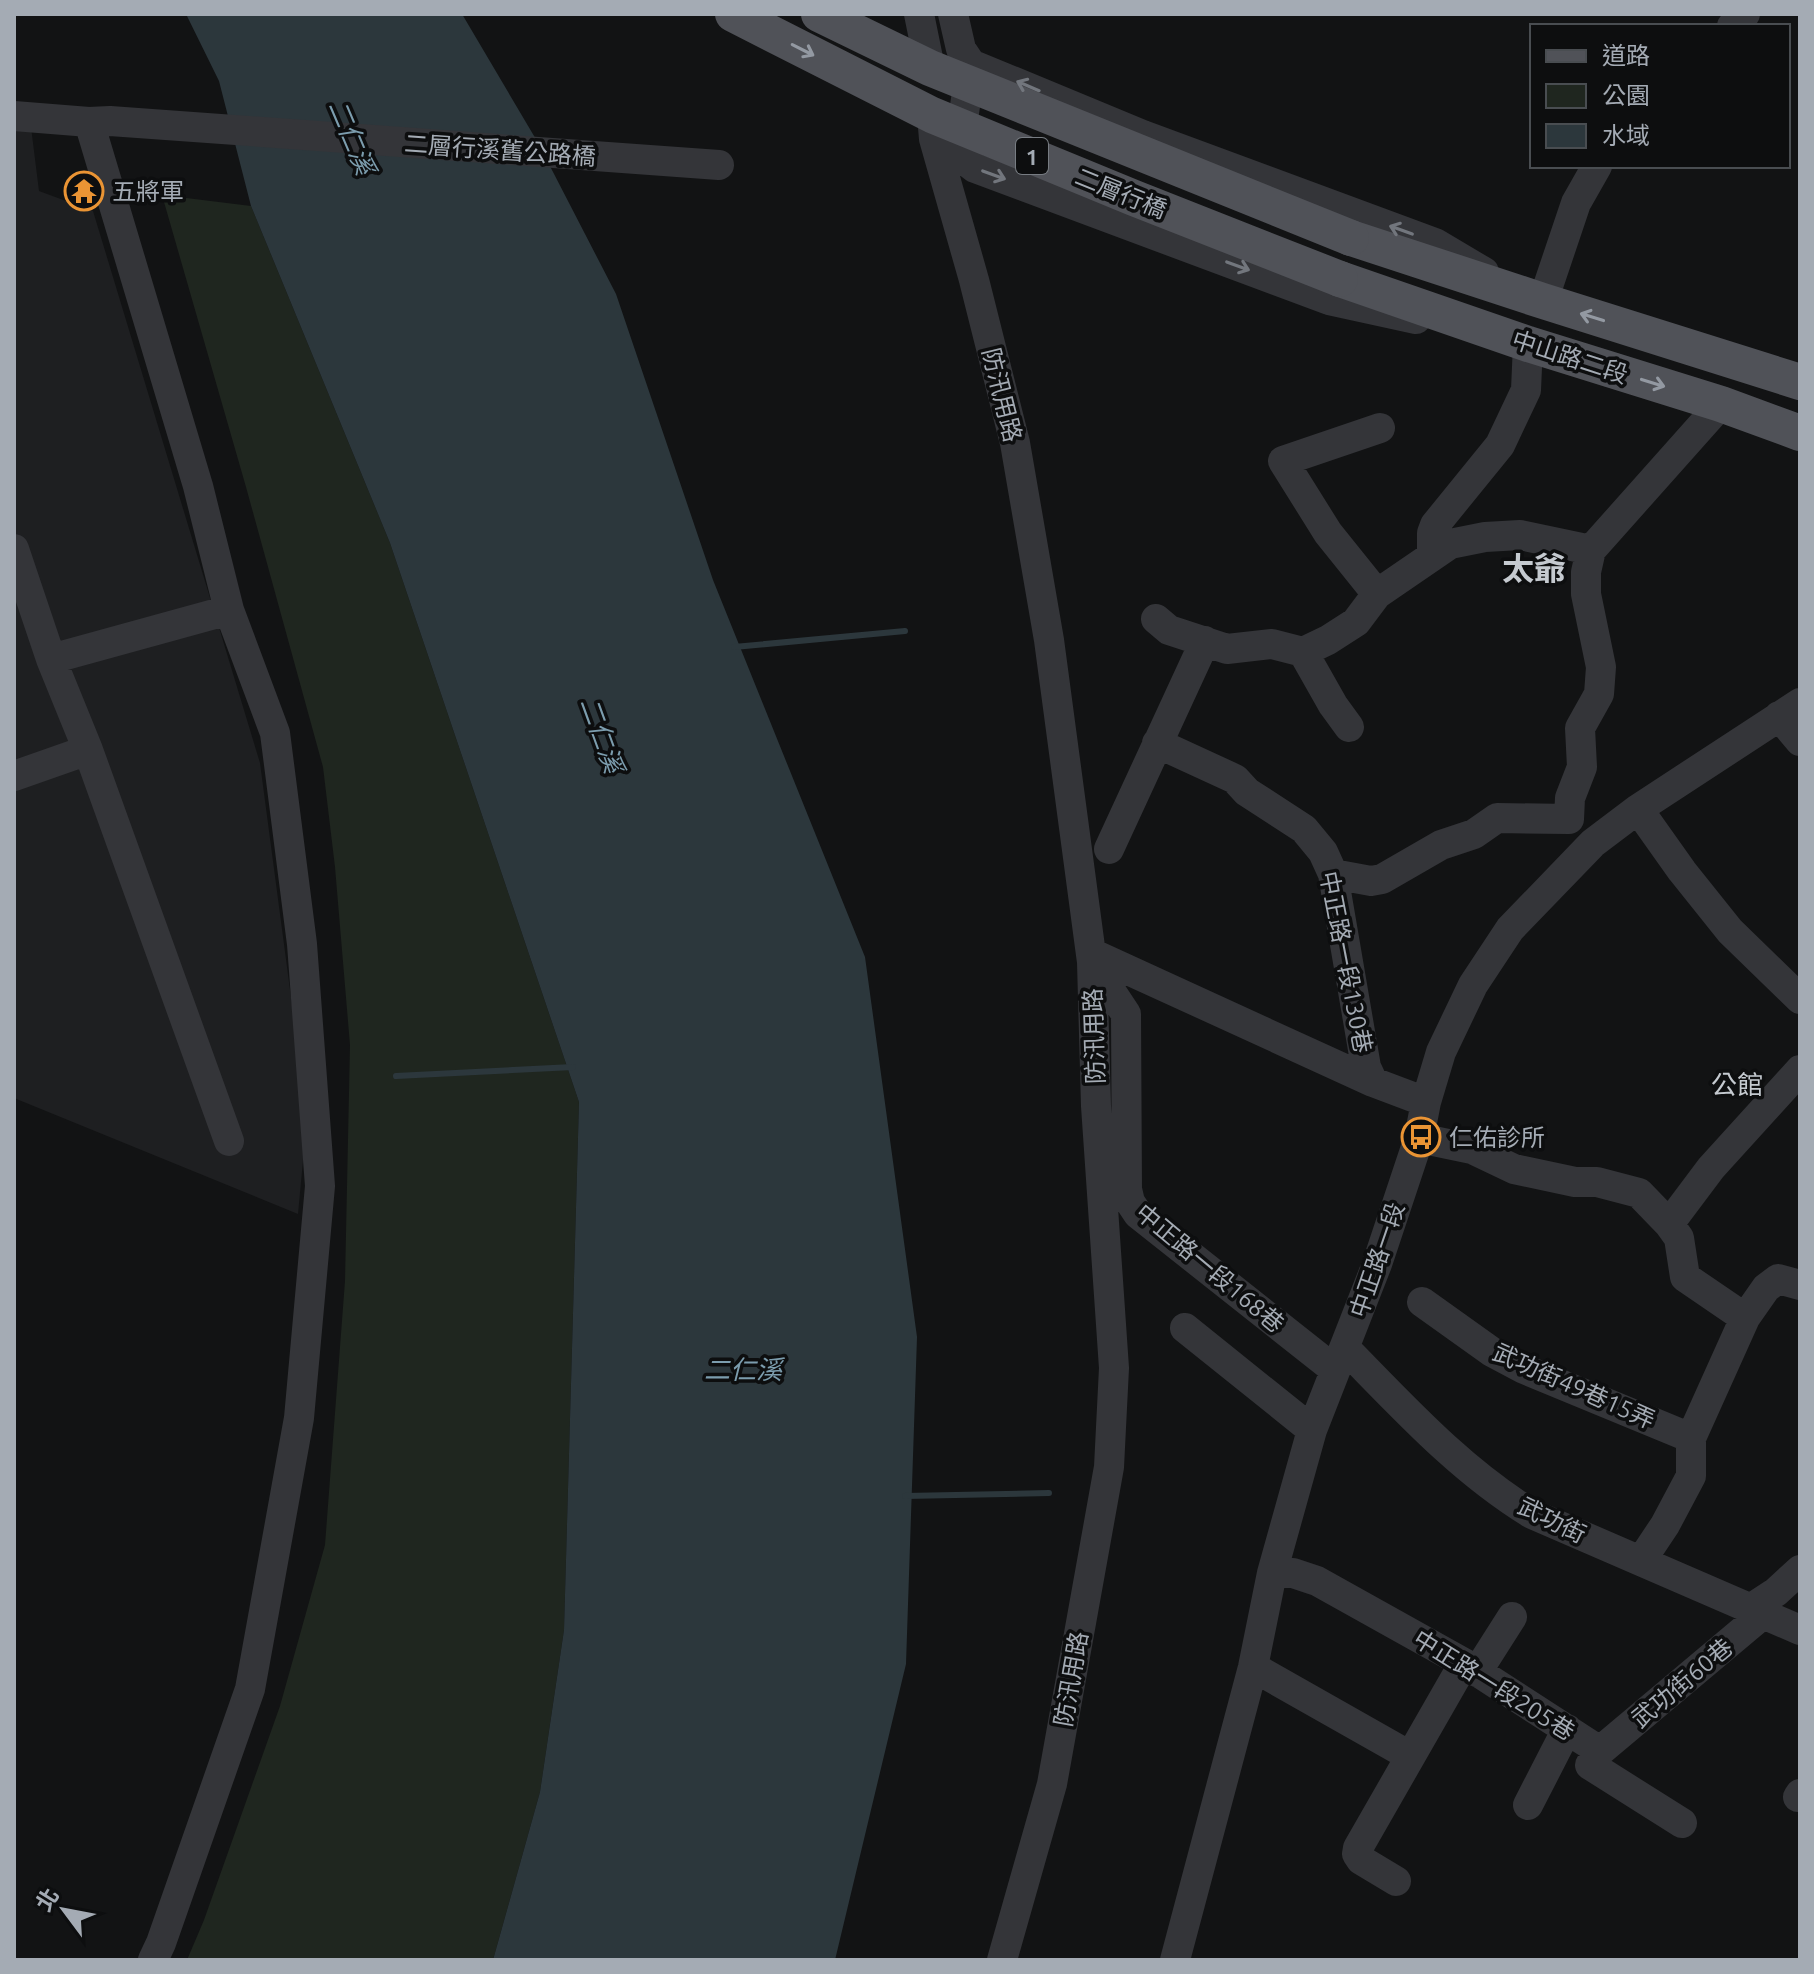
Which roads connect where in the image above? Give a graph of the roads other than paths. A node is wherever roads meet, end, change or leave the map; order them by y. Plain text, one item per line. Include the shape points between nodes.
1 (733, 14) edge
2 (819, 14) edge
3 (919, 14) edge
4 (953, 14) edge
5 (971, 64) junction
6 (930, 68) junction
7 (932, 115) junction
8 (14, 116) edge
9 (89, 122) junction
10 (719, 165) dead end
11 (1596, 168) edge
12 (1351, 238) joint
13 (1340, 279) joint
14 (1531, 297) junction
15 (1516, 340) junction
16 (1800, 382) edge
17 (1721, 404) junction
18 (1380, 428) dead end
19 (1800, 433) edge
20 (14, 549) edge
21 (1591, 550) junction
22 (1432, 556) junction
23 (1377, 594) junction
24 (229, 610) junction
25 (1156, 619) dead end
26 (1205, 641) junction
27 (1303, 652) junction
28 (51, 659) junction
29 (1790, 709) edge
30 (1349, 727) dead end
31 (1800, 741) edge
32 (1157, 743) junction
33 (88, 750) junction
34 (14, 776) edge
35 (1638, 809) junction
36 (1569, 819) junction
37 (1593, 843) junction
38 (1109, 849) dead end
39 (1333, 874) junction
40 (1091, 957) junction
41 (1800, 999) edge
42 (1800, 1070) edge
43 (1373, 1082) junction
44 (1426, 1102) junction
45 (1419, 1138) junction
46 (229, 1141) dead end
47 (1669, 1224) junction
48 (1800, 1285) edge
49 (1422, 1302) dead end
50 (1745, 1318) junction
51 (1185, 1328) dead end
52 (1340, 1359) junction
53 (1312, 1430) junction
54 (1691, 1438) junction
55 (1641, 1561) junction
56 (1800, 1570) edge
57 (1272, 1573) junction
58 (1757, 1611) junction
59 (1512, 1617) dead end
60 (1800, 1630) edge
61 (1253, 1667) junction
62 (1470, 1667) junction
63 (1567, 1729) junction
64 (1600, 1751) junction
65 (1410, 1756) junction
66 (1528, 1805) dead end
67 (1682, 1823) dead end
68 (1396, 1881) dead end
69 (153, 1960) edge
70 (1002, 1960) edge
71 (1175, 1960) edge

1 -> 7 main road, 二層行橋 / 1, bridge
2 - 6 main road, 二層行橋 / 1, bridge
3 - 6 street
4 - 5 street via 961,49
14 -> 5 street via 1435,243 1143,135
5 -> 15 street via 958,155 975,168 1329,300
6 - 12 main road, 二層行橋 / 1, bridge
7 - 13 main road, 二層行橋 / 1, bridge
7 - 40 street, 防汛用路 via 1015,443 1049,640
8 - 9 street, 二層行溪舊公路橋
9 - 10 street, 二層行溪舊公路橋
9 - 24 street via 198,486
11 - 14 street
12 - 14 main road, 中山路二段 / 1
13 - 15 main road, 中山路二段 / 1
16 -> 14 main road, 中山路二段 / 1
15 -> 17 main road, 中山路二段 / 1
15 - 22 street via 1526,390 1496,451 1435,525
17 - 19 main road, 中山路二段 / 1
17 - 21 street
18 - 23 street via 1283,461 1328,533
20 - 28 street
21 - 22 street via 1520,535 1450,544
21 - 36 street via 1586,594 1601,667 1599,694 1580,728 1582,767 1570,798
22 - 23 street
23 - 27 street via 1356,622
24 - 28 street
24 - 69 street via 275,733 302,944 320,1186 299,1418 250,1689
25 - 26 street via 1169,630
26 - 27 street via 1227,649 1272,644
26 - 32 street
27 - 30 street
28 - 33 street
29 - 31 street
29 - 35 street, 中正路一段
32 - 38 street
32 - 39 street, 中正路一段130巷 via 1235,779 1292,820 1323,852
33 - 34 street
33 - 46 street
35 - 37 street, 中正路一段
35 - 41 street via 1730,931
36 - 37 street
36 - 39 street via 1497,818 1382,879
37 - 44 street, 中正路一段 via 1510,929 1473,985 1441,1052
39 - 43 street, 中正路一段130巷 via 1366,1067
40 - 43 street, 中正路一段130巷
40 - 52 street, 中正路一段168巷 via 1126,1014 1130,1202 1138,1214
40 - 70 street, 防汛用路 via 1114,1368 1109,1467 1052,1784
42 - 47 street via 1711,1168
43 - 44 street, 中正路一段130巷
44 - 45 street, 中正路一段
45 - 47 street via 1472,1149 1514,1169 1639,1193
45 - 52 street, 中正路一段
47 - 50 street via 1679,1238 1685,1277
48 - 50 street via 1778,1279
49 - 54 street, 武功街49巷15弄 via 1524,1369
50 - 54 street
51 - 53 street
52 - 53 street, 中正路一段
52 - 55 street, 武功街 via 1511,1501
53 - 57 street, 中正路一段
54 - 55 street via 1691,1476
55 - 58 street, 武功街
56 - 58 street, 武功街60巷
57 - 61 street, 中正路一段
57 - 62 street, 中正路一段205巷 via 1317,1581
58 - 60 street, 武功街
58 - 64 street, 武功街60巷
59 - 62 street
61 - 65 street
61 - 71 street, 中正路一段
62 - 63 street, 中正路一段205巷
62 - 65 street
63 - 64 street, 中正路一段205巷
63 - 66 street
64 - 67 street, 中正路一段205巷 via 1590,1765
65 - 68 street via 1357,1854

